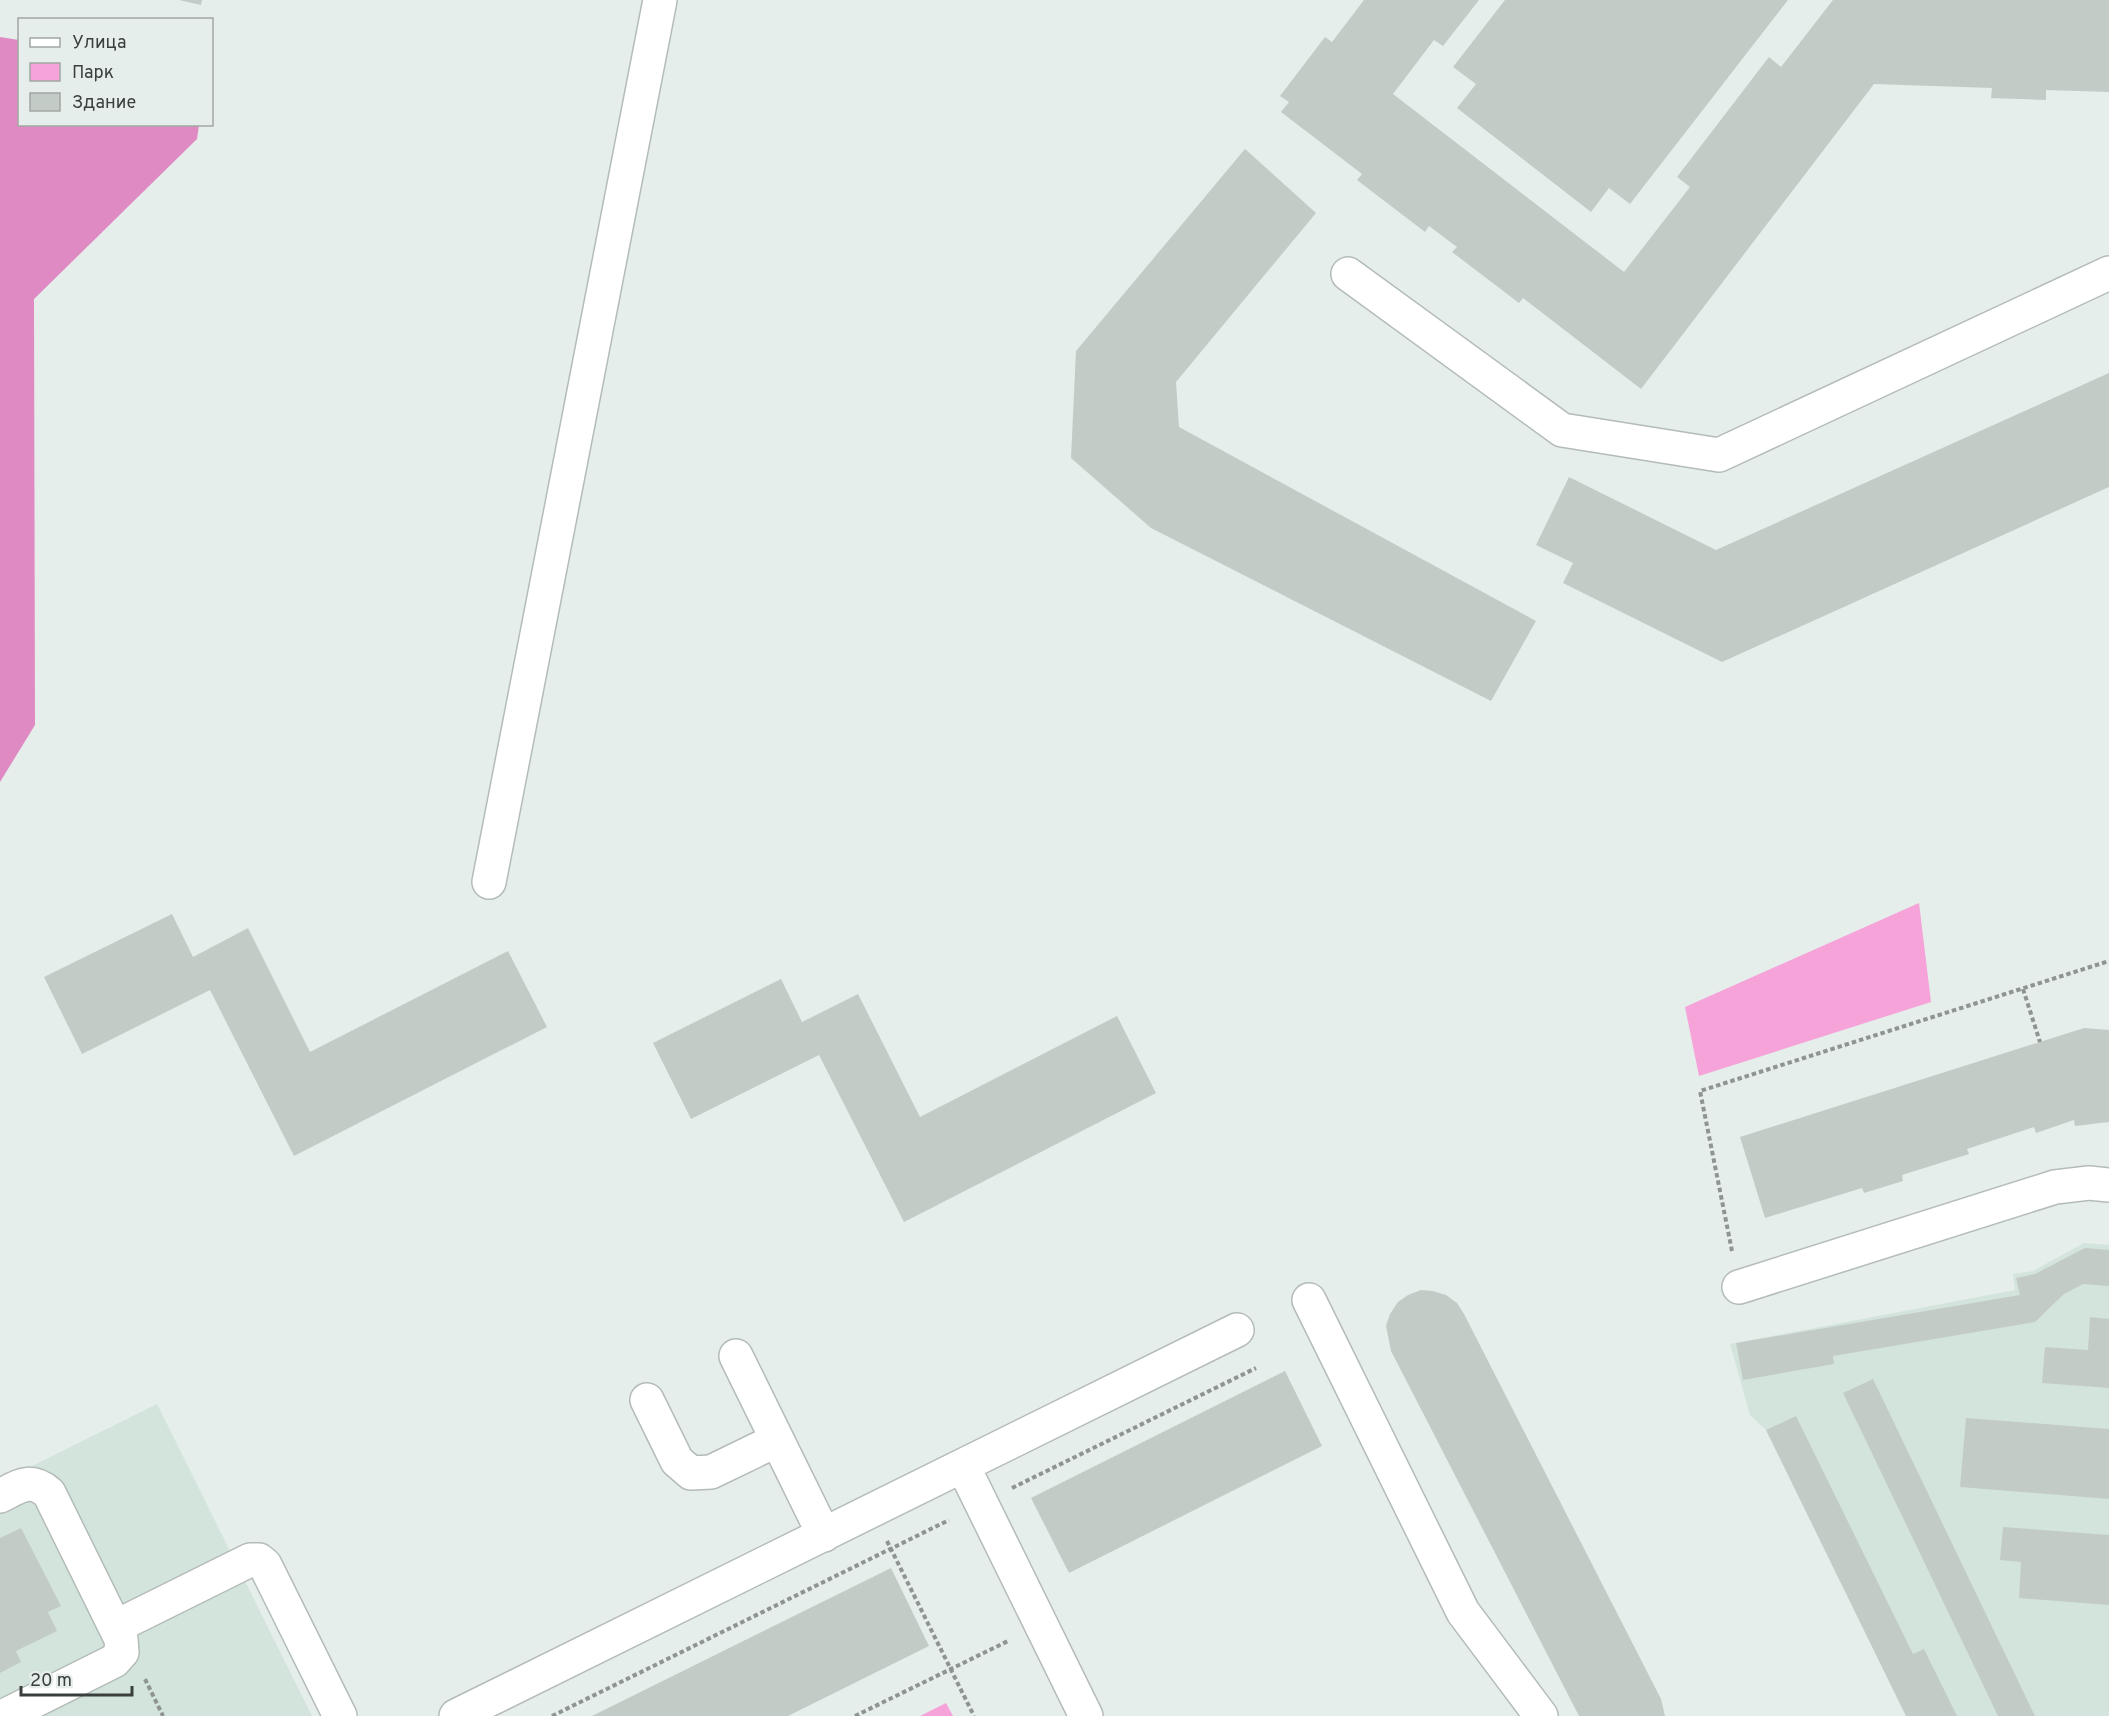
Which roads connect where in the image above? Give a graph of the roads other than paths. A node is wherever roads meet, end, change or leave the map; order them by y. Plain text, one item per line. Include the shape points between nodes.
1 (660, 0) edge
2 (2109, 273) edge
3 (1348, 274) dead end
4 (489, 882) dead end
5 (2109, 1185) edge
6 (1739, 1287) road end
7 (1309, 1299) dead end
8 (1237, 1330) dead end
9 (735, 1356) dead end
10 (647, 1400) dead end
11 (777, 1440) junction
12 (963, 1466) junction
13 (0, 1496) edge
14 (824, 1535) junction
15 (115, 1627) junction
16 (3, 1716) edge
17 (340, 1716) edge
18 (456, 1716) edge
19 (1086, 1716) edge
20 (1541, 1716) edge

1 - 4 lane
2 - 3 lane via 1719,455 1562,430
5 - 6 lane via 2055,1187
7 - 20 lane via 1463,1612
8 - 12 lane
9 - 11 lane
10 - 11 lane via 677,1461 691,1473 711,1472
11 - 14 lane
12 - 14 lane
12 - 19 lane
13 - 15 lane via 24,1484 38,1484 49,1493
14 - 18 lane
15 - 16 lane via 122,1652 114,1661
15 - 17 lane via 250,1560 259,1560 265,1565

